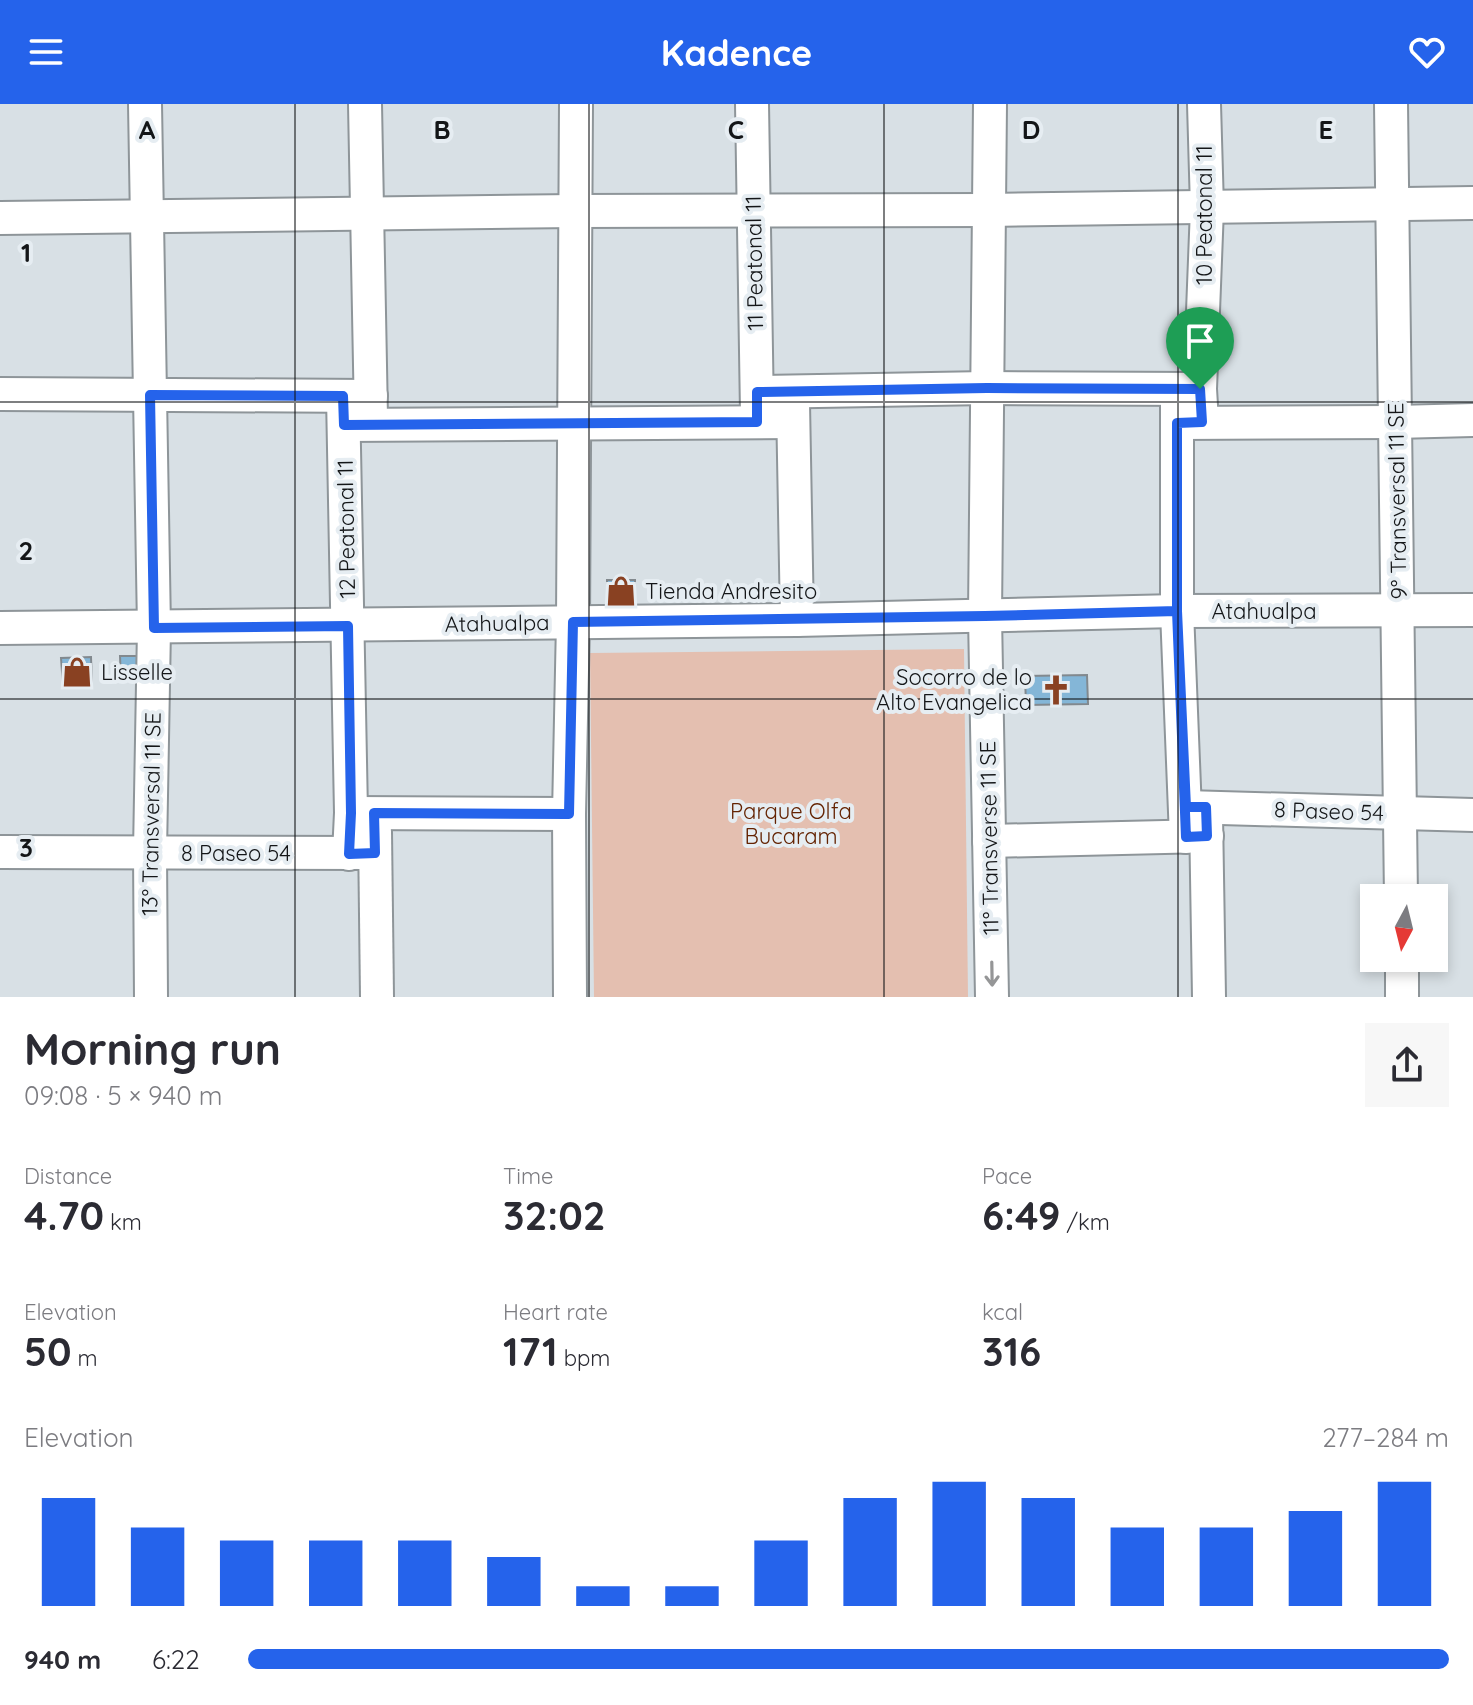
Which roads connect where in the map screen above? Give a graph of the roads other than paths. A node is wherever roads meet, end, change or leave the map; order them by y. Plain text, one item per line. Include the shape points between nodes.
1 (145, 104) edge
2 (365, 104) edge
3 (576, 104) edge
4 (752, 104) edge
5 (990, 104) edge
6 (1204, 104) edge
7 (1391, 104) edge
8 (1473, 203) edge
9 (1392, 204) junction
10 (1207, 208) junction
11 (753, 210) junction
12 (989, 210) junction
13 (575, 211) junction
14 (368, 213) junction
15 (147, 216) junction
16 (0, 218) edge
17 (987, 388) junction
18 (1188, 389) junction
19 (0, 394) edge
20 (150, 395) junction
21 (757, 407) junction
22 (793, 407) junction
23 (357, 411) junction
24 (1473, 420) edge
25 (1396, 422) junction
26 (1189, 423) junction
27 (574, 424) junction
28 (1398, 610) junction
29 (1473, 610) edge
30 (1177, 611) junction
31 (985, 616) junction
32 (797, 620) junction
33 (573, 622) junction
34 (348, 626) junction
35 (0, 628) edge
36 (154, 628) junction
37 (362, 813) junction
38 (1400, 813) junction
39 (569, 814) junction
40 (1473, 815) edge
41 (1196, 822) junction
42 (989, 841) junction
43 (0, 852) edge
44 (150, 852) junction
45 (362, 854) junction
46 (1401, 884) edge
47 (1402, 972) edge
48 (151, 997) edge
49 (377, 997) edge
50 (570, 997) edge
51 (992, 997) edge
52 (1209, 997) edge
53 (1402, 997) edge

1 - 15 street, 13° Transversal 11 SE
2 - 14 street, 12 Peatonal 11
3 - 13 street
4 - 11 street, 11 Peatonal 11
5 - 12 street, 11° Transverse 11 SE
6 - 10 street, 10 Peatonal 11
7 - 9 street, 9° Transversal 11 SE
8 - 9 street
9 - 10 street
9 - 25 street, 9° Transversal 11 SE
10 - 12 street
10 - 18 street, 10 Peatonal 11
11 - 12 street
11 - 13 street
11 - 21 street, 11 Peatonal 11
12 - 17 street, 11° Transverse 11 SE
13 - 14 street
13 - 27 street
14 - 15 street
14 - 23 street, 12 Peatonal 11
15 - 16 street
15 - 20 street, 13° Transversal 11 SE
17 - 18 street
17 - 22 street
17 - 31 street, 11° Transverse 11 SE
18 - 26 street, 10 Peatonal 11
19 - 20 street
20 - 23 street
20 - 36 street, 13° Transversal 11 SE
21 - 22 street
21 - 27 street
22 - 32 street
23 - 27 street
23 - 34 street, 12 Peatonal 11
24 - 25 street
25 - 26 street
25 - 28 street, 9° Transversal 11 SE
26 - 30 street, 10 Peatonal 11
27 - 33 street
28 - 29 street, Atahualpa
28 - 30 street, Atahualpa
28 - 38 street, 9° Transversal 11 SE
30 - 31 street, Atahualpa
30 - 41 street, 10 Peatonal 11
31 - 32 street, Atahualpa
31 - 42 street, 11° Transverse 11 SE
32 - 33 street, Atahualpa
33 - 34 street, Atahualpa
33 - 39 street
34 - 36 street, Atahualpa
34 - 37 street, 12 Peatonal 11
35 - 36 street, Atahualpa
36 - 44 street, 13° Transversal 11 SE
37 - 39 street
37 - 45 street, 12 Peatonal 11
38 - 40 street, 8 Paseo 54
38 - 41 street, 8 Paseo 54
38 - 46 street, 9° Transversal 11 SE
39 - 50 street
41 - 42 street, 8 Paseo 54
41 - 52 street, 10 Peatonal 11
42 -> 51 street, 11° Transverse 11 SE
43 - 44 street, 8 Paseo 54
44 - 45 street, 8 Paseo 54
44 - 48 street, 13° Transversal 11 SE
45 - 49 street, 12 Peatonal 11
47 - 53 street

